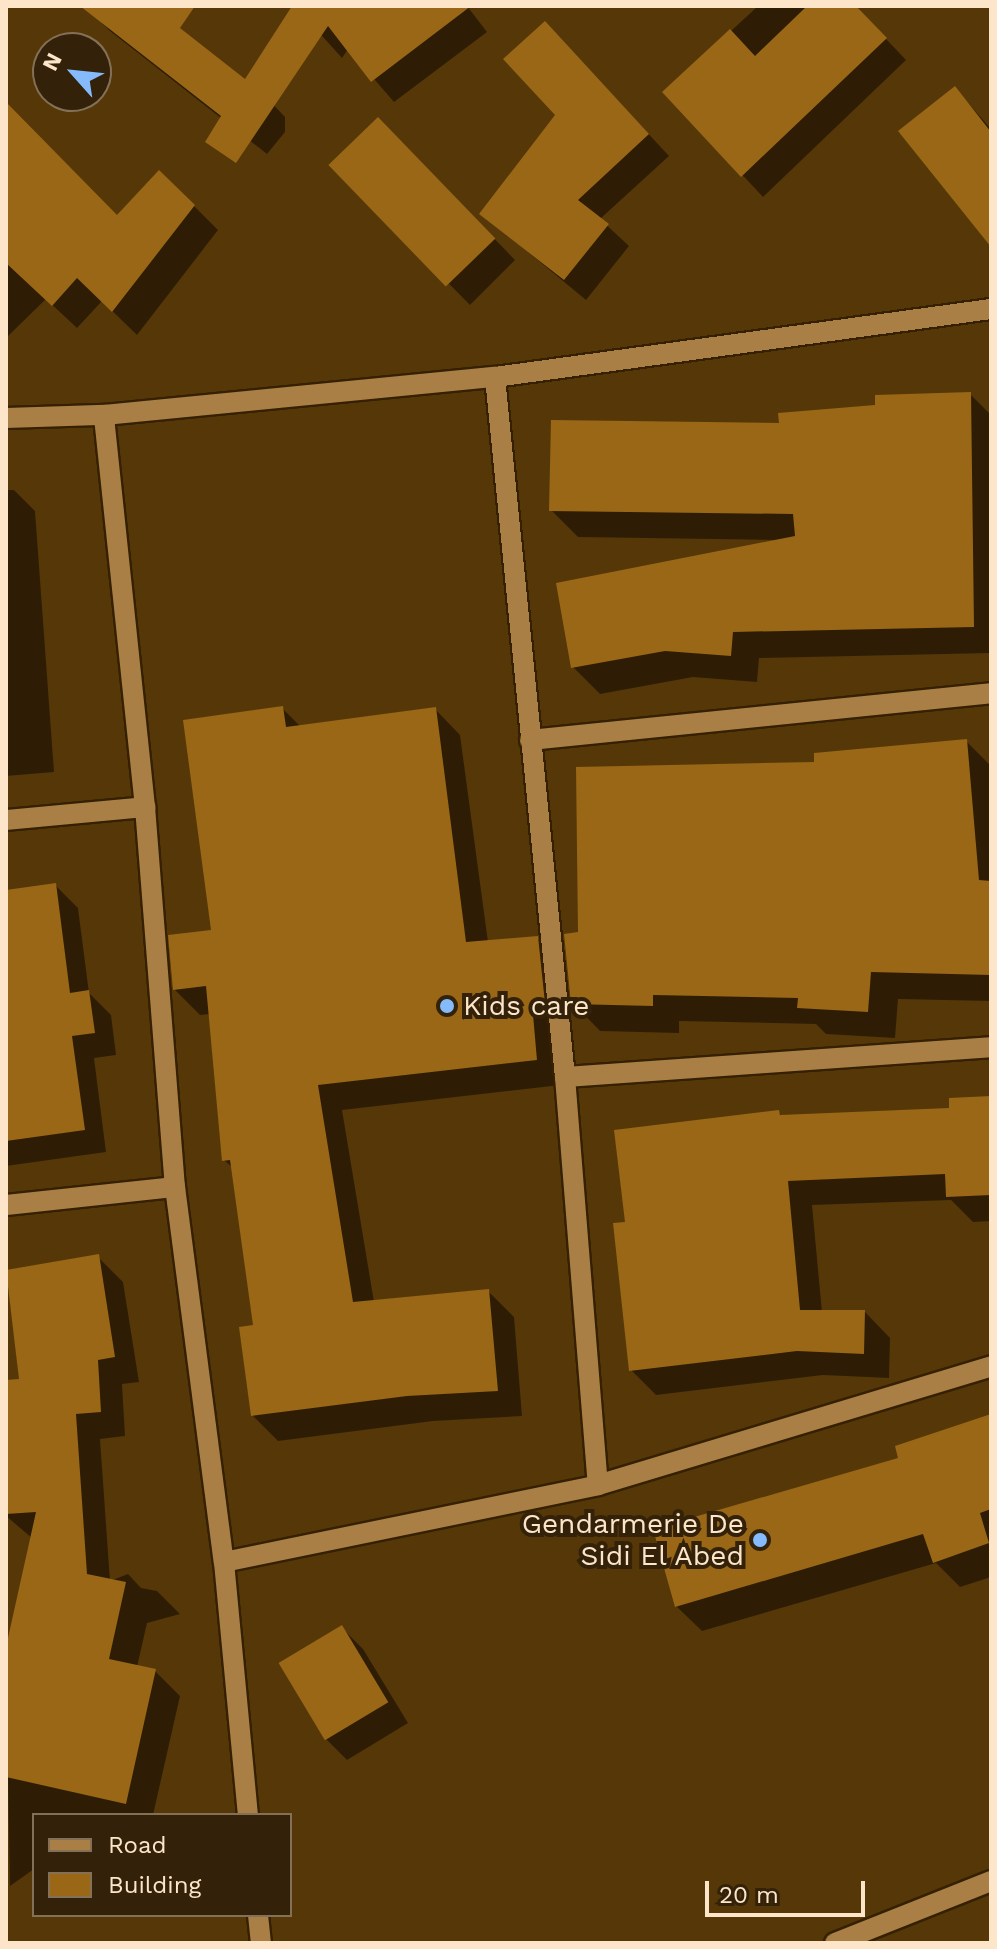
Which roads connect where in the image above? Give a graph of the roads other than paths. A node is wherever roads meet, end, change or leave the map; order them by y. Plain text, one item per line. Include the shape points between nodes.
1 (991, 309) edge
2 (495, 377) junction
3 (104, 415) junction
4 (6, 418) edge
5 (991, 693) edge
6 (530, 740) junction
7 (145, 807) junction
8 (6, 820) edge
9 (991, 1047) edge
10 (565, 1077) junction
11 (175, 1187) junction
12 (6, 1205) edge
13 (991, 1366) edge
14 (598, 1485) junction
15 (224, 1562) junction
16 (248, 1813) edge
17 (991, 1881) edge
18 (258, 1917) edge
19 (261, 1943) edge
20 (835, 1943) edge

1 - 2 street
2 - 3 street
2 - 6 street
3 - 4 street
3 - 7 street
5 - 6 street
6 - 10 street
7 - 8 street
7 - 11 street
9 - 10 street
10 - 14 street
11 - 12 street
11 - 15 street
13 - 14 street
14 - 15 street
15 - 16 street
17 - 20 street
18 - 19 street

